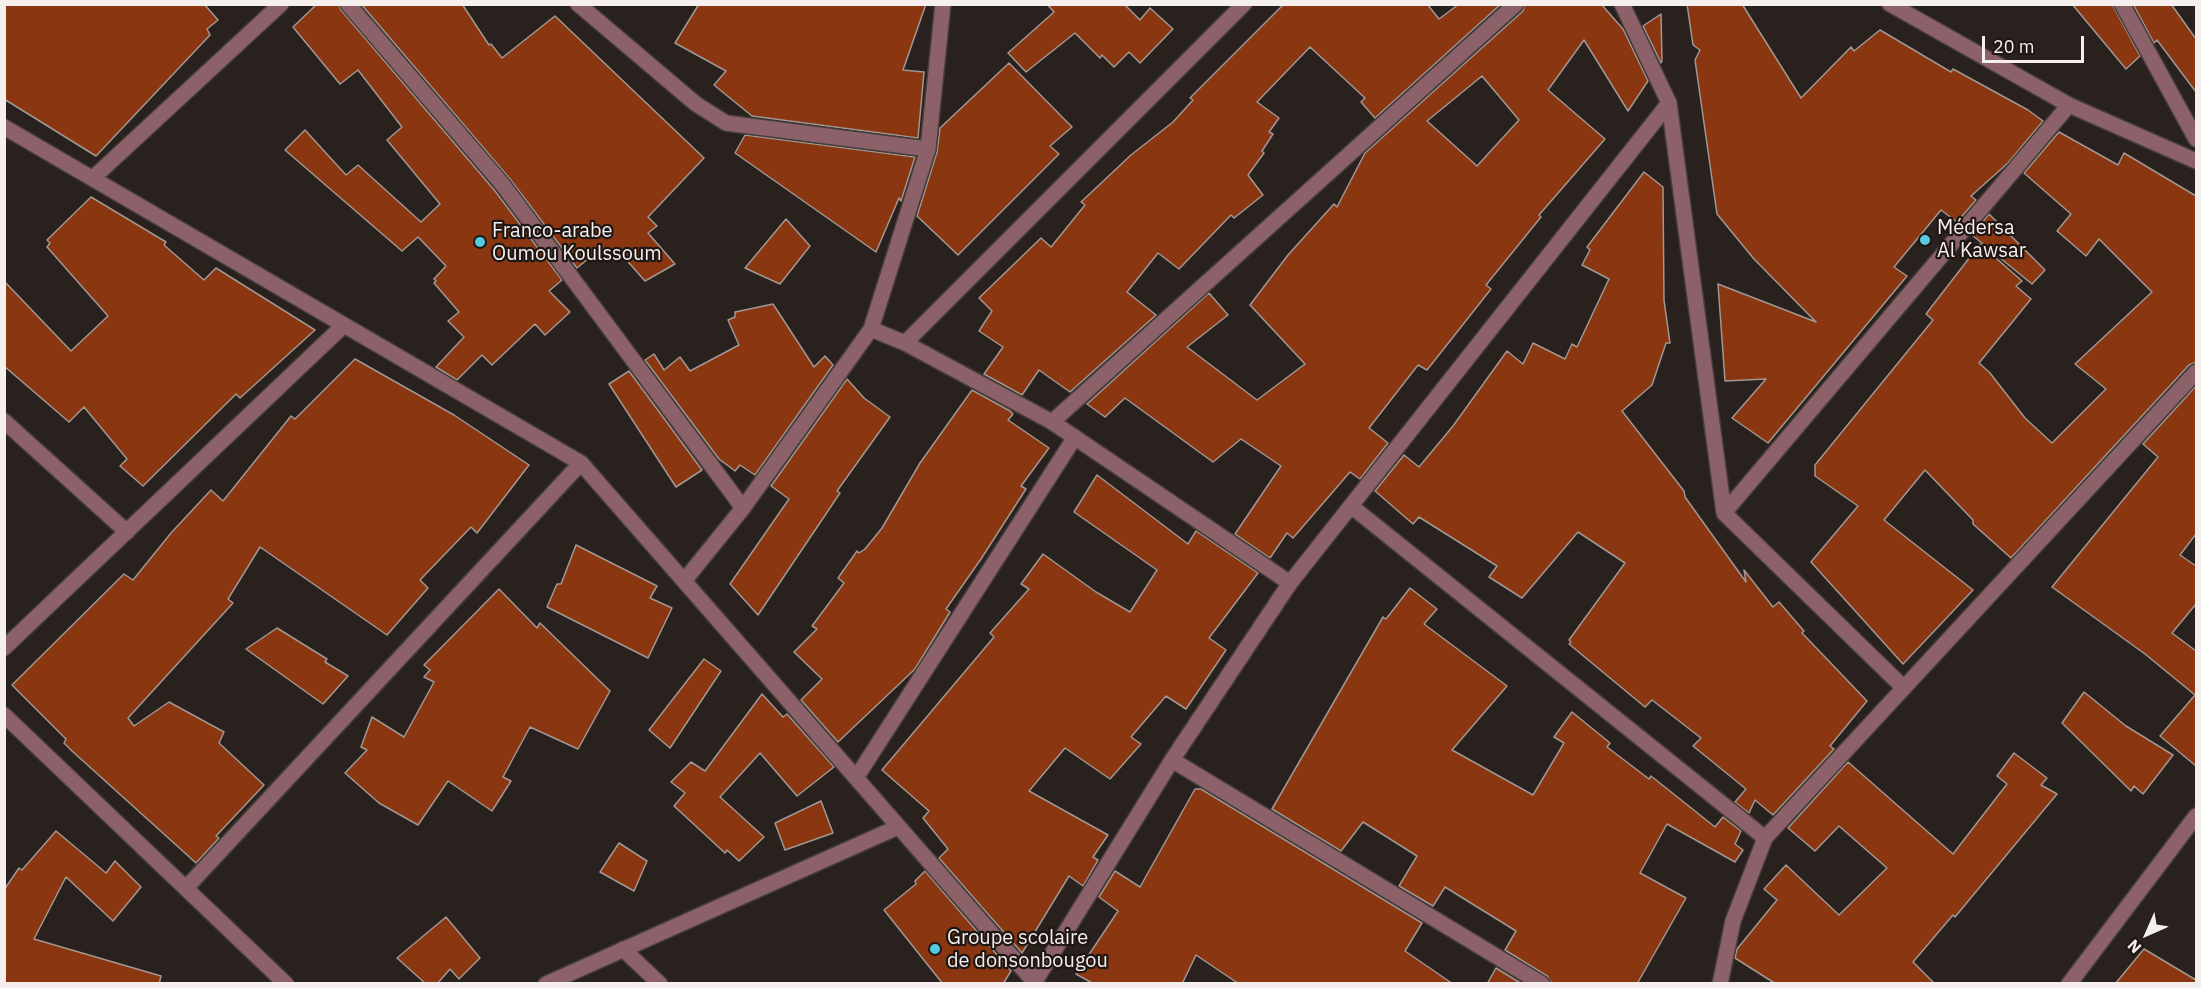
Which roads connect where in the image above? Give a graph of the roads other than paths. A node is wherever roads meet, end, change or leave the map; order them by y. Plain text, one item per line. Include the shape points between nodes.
1 (281, 4) edge
2 (348, 4) edge
3 (578, 4) edge
4 (943, 4) edge
5 (1244, 4) edge
6 (1516, 4) edge
7 (1622, 4) edge
8 (1890, 4) edge
9 (2122, 4) edge
10 (1669, 103) junction
11 (2069, 105) junction
12 (4, 127) edge
13 (2196, 139) edge
14 (928, 148) junction
15 (2196, 161) edge
16 (93, 178) junction
17 (344, 325) junction
18 (872, 328) junction
19 (906, 343) junction
20 (2196, 372) edge
21 (4, 420) edge
22 (1052, 422) junction
23 (1076, 437) junction
24 (581, 463) junction
25 (1351, 506) junction
26 (743, 508) junction
27 (1724, 513) junction
28 (127, 532) junction
29 (684, 581) junction
30 (1290, 584) junction
31 (4, 648) edge
32 (1904, 688) junction
33 (4, 715) edge
34 (1172, 760) junction
35 (856, 778) junction
36 (2196, 816) edge
37 (898, 827) junction
38 (1765, 838) junction
39 (186, 888) junction
40 (623, 949) junction
41 (1035, 983) edge
42 (286, 984) edge
43 (546, 984) edge
44 (660, 984) edge
45 (1542, 984) edge
46 (1720, 984) edge
47 (2069, 984) edge

1 - 16 street
2 - 26 street via 503,185
3 - 14 street via 696,104 726,123
4 - 14 street
5 - 19 street
6 - 22 street
7 - 10 street
8 - 11 street
9 - 13 street
10 - 25 street
10 - 27 street
11 - 15 street
11 - 27 street
12 - 16 street
14 - 18 street
16 - 17 street
17 - 24 street
17 - 28 street
18 - 19 street
18 - 26 street
19 - 22 street
20 - 32 street
21 - 28 street
22 - 23 street
23 - 30 street
23 - 35 street
24 - 29 street
24 - 39 street
25 - 30 street
25 - 38 street
26 - 29 street
27 - 32 street
28 - 31 street
29 - 35 street
30 - 34 street
32 - 38 street
33 - 39 street
34 - 41 street
34 - 45 street
35 - 37 street
36 - 47 street
37 - 40 street
37 - 41 street
38 - 46 street via 1733,921
39 - 42 street
40 - 43 street
40 - 44 street

